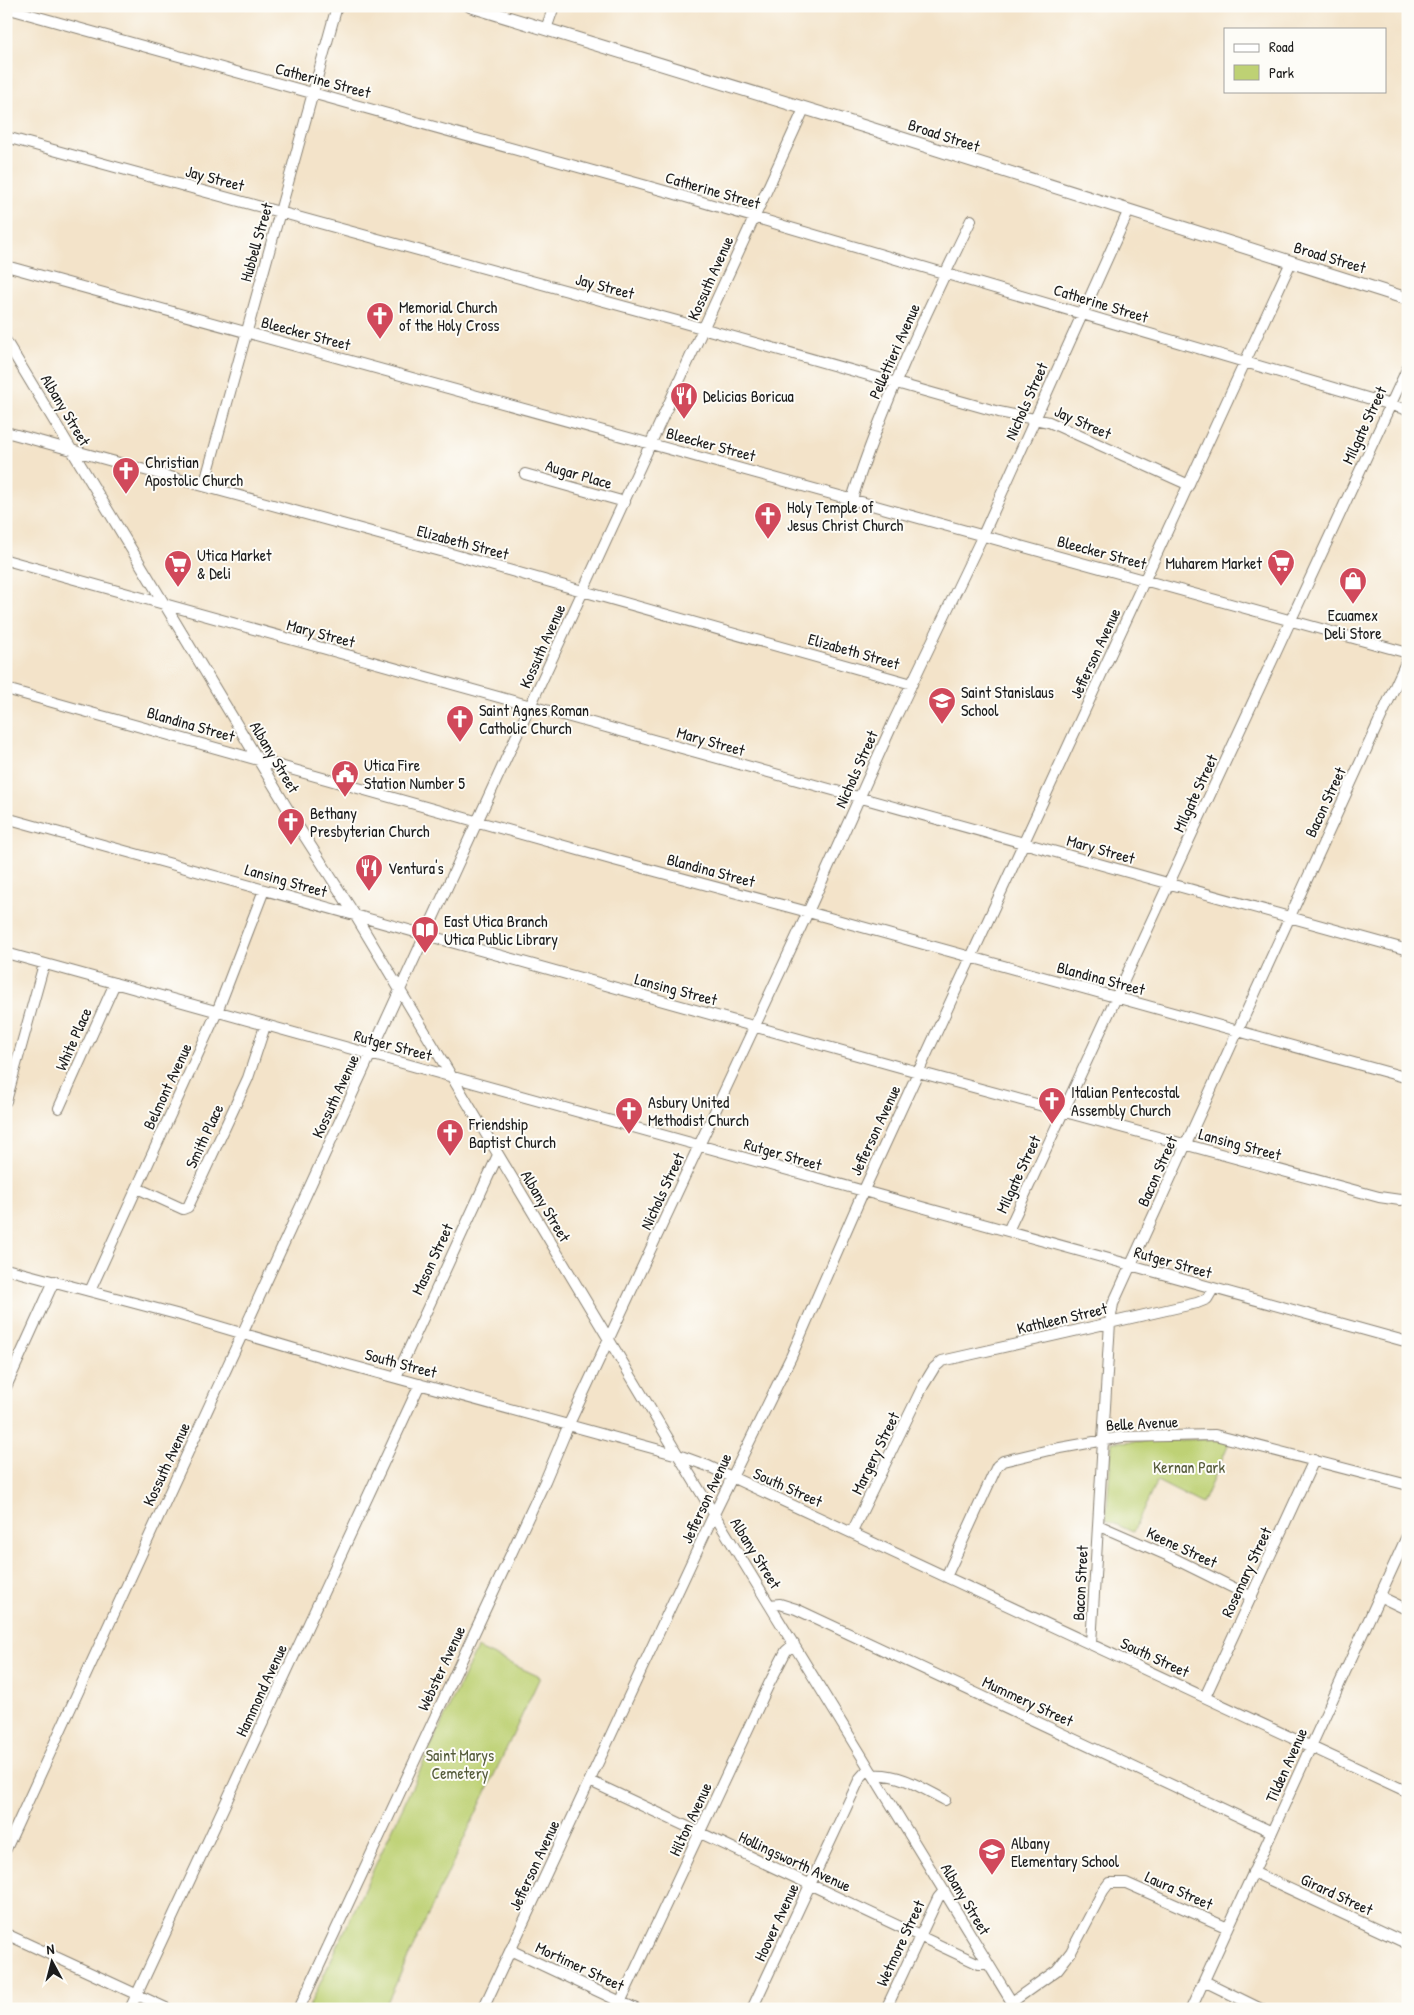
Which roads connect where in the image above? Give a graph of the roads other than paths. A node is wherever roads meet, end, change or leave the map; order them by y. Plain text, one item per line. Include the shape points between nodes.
1 (337, 6) edge
2 (470, 6) edge
3 (554, 6) edge
4 (6, 8) edge
5 (546, 29) junction
6 (313, 93) junction
7 (804, 109) junction
8 (6, 137) edge
9 (1129, 210) junction
10 (280, 212) junction
11 (754, 218) junction
12 (971, 220) dead end
13 (1291, 262) junction
14 (6, 266) edge
15 (945, 273) junction
16 (1408, 299) edge
17 (1082, 313) junction
18 (704, 329) junction
19 (247, 332) junction
20 (6, 341) edge
21 (1245, 362) junction
22 (1408, 367) edge
23 (896, 383) junction
24 (1391, 405) junction
25 (1408, 410) edge
26 (1034, 418) junction
27 (6, 432) edge
28 (652, 444) junction
29 (72, 450) junction
30 (526, 474) dead end
31 (204, 486) junction
32 (1189, 486) junction
33 (852, 499) junction
34 (625, 502) junction
35 (983, 535) junction
36 (6, 560) edge
37 (1146, 580) junction
38 (583, 591) junction
39 (164, 604) junction
40 (1292, 620) junction
41 (1408, 653) edge
42 (1408, 658) edge
43 (912, 684) junction
44 (6, 689) edge
45 (531, 706) junction
46 (259, 759) junction
47 (859, 798) junction
48 (6, 818) edge
49 (478, 821) junction
50 (1024, 843) junction
51 (1170, 884) junction
52 (264, 890) junction
53 (808, 912) junction
54 (355, 915) junction
55 (1290, 916) junction
56 (424, 935) junction
57 (1408, 950) edge
58 (6, 953) edge
59 (970, 958) junction
60 (44, 964) junction
61 (115, 983) junction
62 (400, 991) junction
63 (1117, 998) junction
64 (217, 1012) junction
65 (266, 1026) junction
66 (755, 1026) junction
67 (1237, 1031) junction
68 (371, 1054) junction
69 (918, 1072) junction
70 (450, 1076) junction
71 (1408, 1078) edge
72 (6, 1101) edge
73 (59, 1108) dead end
74 (1064, 1111) junction
75 (1185, 1144) junction
76 (699, 1146) junction
77 (498, 1155) junction
78 (137, 1188) junction
79 (863, 1192) junction
80 (1408, 1198) edge
81 (1008, 1231) junction
82 (1131, 1266) junction
83 (6, 1269) edge
84 (54, 1282) junction
85 (1213, 1289) junction
86 (90, 1291) junction
87 (1110, 1322) junction
88 (243, 1334) junction
89 (609, 1339) junction
90 (1408, 1342) edge
91 (396, 1377) junction
92 (420, 1384) junction
93 (923, 1386) joint
94 (6, 1387) edge
95 (569, 1424) junction
96 (1104, 1440) junction
97 (678, 1455) junction
98 (1314, 1460) junction
99 (732, 1478) junction
100 (1408, 1485) edge
101 (714, 1514) junction
102 (1098, 1525) junction
103 (852, 1532) junction
104 (1408, 1534) edge
105 (946, 1577) junction
106 (1379, 1596) junction
107 (1252, 1597) junction
108 (770, 1605) junction
109 (1408, 1610) edge
110 (794, 1644) junction
111 (1091, 1644) junction
112 (1205, 1697) junction
113 (1311, 1747) junction
114 (871, 1772) junction
115 (590, 1781) junction
116 (1408, 1792) edge
117 (945, 1800) dead end
118 (1272, 1832) junction
119 (700, 1833) junction
120 (6, 1849) edge
121 (1254, 1872) junction
122 (810, 1883) junction
123 (944, 1890) junction
124 (1228, 1928) junction
125 (6, 1934) edge
126 (920, 1936) junction
127 (1408, 1944) edge
128 (510, 1950) junction
129 (988, 1964) junction
130 (1204, 1981) junction
131 (136, 1994) junction
132 (619, 2005) edge
133 (1014, 2006) edge
134 (130, 2009) edge
135 (168, 2009) edge
136 (299, 2009) edge
137 (483, 2009) edge
138 (636, 2009) edge
139 (752, 2009) edge
140 (886, 2009) edge
141 (1191, 2009) edge
142 (1261, 2009) edge

1 - 6 street, Hubbell Street
2 - 5 main road, Broad Street
3 - 5 street
4 - 6 street, Catherine Street
5 - 7 main road, Broad Street
6 - 10 street, Hubbell Street
6 - 11 street, Catherine Street
7 - 9 main road, Broad Street
7 - 11 street, Kossuth Avenue
8 - 10 street, Jay Street
9 - 13 main road, Broad Street
9 - 17 street, Nichols Street
10 - 18 street, Jay Street
10 - 19 street, Hubbell Street
11 - 15 street, Catherine Street
11 - 18 street, Kossuth Avenue
12 - 15 street, Pellettieri Avenue
13 - 16 main road, Broad Street
13 - 21 street, Jefferson Avenue
14 - 19 street, Bleecker Street
15 - 17 street, Catherine Street
15 - 23 street, Pellettieri Avenue
17 - 21 street, Catherine Street
17 - 26 street, Nichols Street
18 - 23 street, Jay Street
18 - 28 street, Kossuth Avenue
19 - 28 street, Bleecker Street
19 - 31 street, Hubbell Street
20 - 29 street, Albany Street
21 - 24 street, Catherine Street
21 - 32 street, Jefferson Avenue
22 - 24 street, Milgate Street
23 - 26 street, Jay Street via 999,412
23 - 33 street, Pellettieri Avenue
24 - 25 street, Catherine Street
24 - 40 street, Milgate Street
26 - 32 street, Jay Street
26 - 35 street, Nichols Street
27 - 29 street, Elizabeth Street
28 - 33 street, Bleecker Street
28 - 34 street, Kossuth Avenue
29 - 31 street, Elizabeth Street
29 - 39 street, Albany Street
30 - 34 street, Augar Place
31 - 38 street, Elizabeth Street
32 - 37 street, Jefferson Avenue
33 - 35 street, Bleecker Street
34 - 38 street, Kossuth Avenue
35 - 37 street, Bleecker Street
35 - 43 street, Nichols Street
36 - 39 street, Mary Street
37 - 40 street, Bleecker Street
37 - 50 street, Jefferson Avenue
38 - 43 street, Elizabeth Street
38 - 45 street, Kossuth Avenue
39 - 45 street, Mary Street
39 - 46 street, Albany Street
40 - 41 street, Bleecker Street
40 - 51 street, Milgate Street
42 - 55 street, Bacon Street
43 - 47 street, Nichols Street
44 - 46 street, Blandina Street
45 - 47 street, Mary Street
45 - 49 street, Kossuth Avenue
46 - 49 street, Blandina Street
46 - 54 street, Albany Street
47 - 50 street, Mary Street
47 - 53 street, Nichols Street
48 - 52 street, Lansing Street
49 - 53 street, Blandina Street
49 - 56 street, Kossuth Avenue
50 - 51 street, Mary Street
50 - 59 street, Jefferson Avenue
51 - 55 street, Mary Street
51 - 63 street, Milgate Street
52 - 54 street, Lansing Street
52 - 64 street, Belmont Avenue
53 - 59 street, Blandina Street
53 - 66 street, Nichols Street
54 - 56 street, Lansing Street
54 - 62 street, Albany Street
55 - 57 street, Mary Street
55 - 67 street, Bacon Street
56 - 62 street, Kossuth Avenue
56 - 66 street, Lansing Street
58 - 60 street, Rutger Street
59 - 63 street, Blandina Street
59 - 69 street, Jefferson Avenue
60 - 61 street, Rutger Street
60 - 72 street
61 - 64 street, Rutger Street
61 - 73 street, White Place
62 - 68 street, Kossuth Avenue
62 - 70 street, Albany Street
63 - 67 street, Blandina Street
63 - 74 street, Milgate Street
64 - 65 street, Rutger Street
64 - 78 street, Belmont Avenue
65 - 68 street, Rutger Street
65 - 78 street, Smith Place via 248,1078 188,1206 183,1209
66 - 69 street, Lansing Street
66 - 76 street, Nichols Street
67 - 71 street, Blandina Street
67 - 75 street, Bacon Street
68 - 70 street, Rutger Street
68 - 88 street, Kossuth Avenue
69 - 74 street, Lansing Street
69 - 79 street, Jefferson Avenue
70 - 76 street, Rutger Street
70 - 77 street, Albany Street
74 - 75 street, Lansing Street
74 - 81 street, Milgate Street
75 - 80 street, Lansing Street via 1379,1197
75 - 82 street, Bacon Street
76 - 79 street, Rutger Street
76 - 89 street, Nichols Street
77 - 89 street, Albany Street
77 - 91 street, Mason Street
78 - 86 street, Belmont Avenue
79 - 81 street, Rutger Street
79 - 99 street, Jefferson Avenue via 791,1357
81 - 82 street, Rutger Street
82 - 85 street, Rutger Street
82 - 87 street, Bacon Street via 1114,1304
83 - 84 street, South Street
84 - 86 street, South Street
84 - 94 street
85 - 87 street, Kathleen Street via 1197,1304
85 - 90 street, Rutger Street
86 - 88 street, South Street
87 - 93 street, Kathleen Street via 942,1361
87 - 96 street, Bacon Street
88 - 91 street, South Street
88 - 120 street, Kossuth Avenue
89 - 95 street, Webster Avenue
89 - 97 street, Albany Street
91 - 92 street, South Street
92 - 95 street, South Street
92 - 131 street, Hammond Avenue
93 - 103 street, Margery Street
95 - 97 street, South Street
95 - 136 street, Webster Avenue
96 - 98 street, Belle Avenue via 1215,1435
96 - 102 street, Bacon Street
96 - 105 street, Belle Avenue via 1003,1461 997,1466
97 - 99 street, South Street
97 - 101 street, Albany Street
98 - 100 street, Belle Avenue
98 - 107 street, Rosemary Street
99 - 101 street, Jefferson Avenue
99 - 103 street, South Street
101 - 108 street, Albany Street
101 - 115 street, Jefferson Avenue
102 - 107 street, Keene Street
102 - 111 street, Bacon Street
103 - 105 street, South Street
104 - 106 street, Tilden Avenue
105 - 111 street, South Street
106 - 109 street
106 - 113 street, Tilden Avenue
107 - 112 street, Rosemary Street
108 - 110 street, Albany Street
108 - 118 street, Mummery Street via 780,1604 796,1609
110 - 114 street, Albany Street
110 - 119 street, Hilton Avenue via 786,1651 769,1684
111 - 112 street, South Street
112 - 113 street, South Street
113 - 116 street, South Street
113 - 118 street, Tilden Avenue
114 - 117 street via 903,1779
114 - 122 street, Hoover Avenue via 860,1778
114 - 123 street, Albany Street
115 - 119 street, Hollingsworth Avenue
115 - 128 street, Jefferson Avenue
118 - 121 street, Tilden Avenue
119 - 122 street, Hollingsworth Avenue
119 - 132 street, Hilton Avenue
121 - 124 street, Tilden Avenue
121 - 127 street, Girard Street
122 - 126 street, Hollingsworth Avenue
122 - 139 street, Hoover Avenue
123 - 126 street, Wetmore Street
123 - 129 street, Albany Street
124 - 130 street, Tilden Avenue
124 - 133 street, Laura Street via 1126,1883 1109,1883 1071,1952 1057,1970
125 - 131 street
126 - 129 street, Hollingsworth Avenue via 979,1964
126 - 140 street, Wetmore Street
128 - 132 street, Mortimer Street
128 - 137 street, Jefferson Avenue
129 - 133 street, Albany Street
130 - 141 street, Tilden Avenue
130 - 142 street
131 - 134 street, Hammond Avenue
131 - 135 street
132 - 138 street, Mortimer Street

